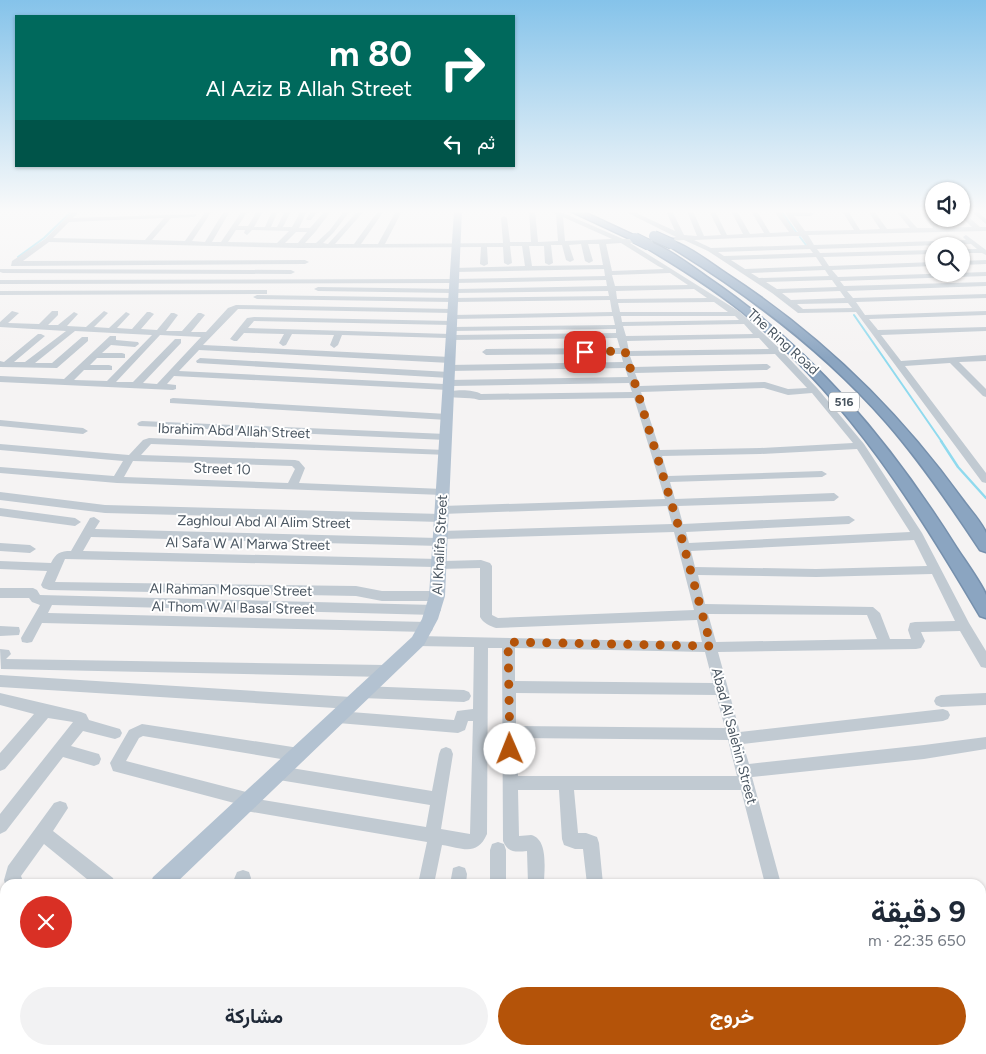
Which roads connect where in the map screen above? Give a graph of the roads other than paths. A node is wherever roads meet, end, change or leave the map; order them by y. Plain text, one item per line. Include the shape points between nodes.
1 (19, 260) edge
2 (307, 260) edge
3 (455, 260) edge
4 (484, 260) edge
5 (528, 260) edge
6 (592, 260) edge
7 (597, 260) edge
8 (604, 260) edge
9 (613, 260) edge
10 (655, 260) edge
11 (680, 260) edge
12 (705, 260) edge
13 (726, 260) edge
14 (822, 260) edge
15 (305, 262) junction
16 (986, 262) edge
17 (15, 263) junction
18 (970, 263) edge
19 (484, 264) dead end
20 (662, 264) junction
21 (925, 264) edge
22 (827, 267) junction
23 (530, 268) junction
24 (742, 270) junction
25 (672, 271) junction
26 (2, 272) edge
27 (291, 272) junction
28 (608, 272) junction
29 (986, 274) edge
30 (835, 279) junction
31 (757, 280) junction
32 (686, 281) junction
33 (0, 282) edge
34 (278, 282) junction
35 (986, 284) edge
36 (696, 288) junction
37 (842, 289) junction
38 (266, 291) junction
39 (775, 292) junction
40 (0, 293) edge
41 (986, 296) edge
42 (257, 297) junction
43 (716, 300) junction
44 (791, 302) junction
45 (986, 302) edge
46 (244, 307) junction
47 (452, 308) junction
48 (857, 308) junction
49 (15, 313) dead end
50 (55, 313) dead end
51 (986, 313) edge
52 (74, 314) dead end
53 (104, 314) dead end
54 (126, 314) dead end
55 (150, 314) dead end
56 (736, 314) junction
57 (174, 315) dead end
58 (201, 316) dead end
59 (30, 318) dead end
60 (746, 322) junction
61 (1, 325) edge
62 (21, 326) junction
63 (60, 328) junction
64 (73, 328) junction
65 (88, 329) junction
66 (645, 329) dead end
67 (986, 329) edge
68 (242, 330) junction
69 (41, 331) junction
70 (135, 331) junction
71 (263, 331) junction
72 (289, 331) junction
73 (159, 332) junction
74 (315, 332) junction
75 (340, 333) junction
76 (876, 333) junction
77 (184, 334) junction
78 (208, 335) junction
79 (759, 336) junction
80 (111, 337) junction
81 (85, 339) dead end
82 (234, 339) dead end
83 (648, 339) junction
84 (257, 340) dead end
85 (178, 341) dead end
86 (282, 343) dead end
87 (310, 343) dead end
88 (135, 344) dead end
89 (334, 345) dead end
90 (197, 347) junction
91 (777, 351) junction
92 (486, 352) dead end
93 (626, 354) junction
94 (95, 355) junction
95 (122, 356) dead end
96 (986, 358) edge
97 (952, 360) junction
98 (200, 361) dead end
99 (3, 364) edge
100 (898, 364) junction
101 (27, 365) junction
102 (82, 367) junction
103 (767, 367) dead end
104 (109, 368) dead end
105 (172, 373) junction
106 (449, 378) junction
107 (0, 380) edge
108 (66, 382) junction
109 (109, 384) junction
110 (136, 385) junction
111 (160, 386) junction
112 (173, 387) dead end
113 (814, 390) junction
114 (984, 391) edge
115 (173, 402) dead end
116 (447, 417) junction
117 (0, 423) edge
118 (142, 424) dead end
119 (83, 431) dead end
120 (446, 437) junction
121 (860, 446) junction
122 (0, 447) edge
123 (445, 453) junction
124 (656, 453) junction
125 (130, 458) junction
126 (986, 463) edge
127 (974, 464) junction
128 (0, 470) edge
129 (822, 474) dead end
130 (664, 479) junction
131 (117, 480) junction
132 (986, 480) edge
133 (292, 486) junction
134 (443, 492) junction
135 (0, 496) edge
136 (834, 497) dead end
137 (671, 502) junction
138 (0, 512) edge
139 (442, 514) junction
140 (849, 520) dead end
141 (94, 521) dead end
142 (75, 522) dead end
143 (679, 528) junction
144 (88, 533) junction
145 (918, 536) junction
146 (440, 538) junction
147 (986, 546) edge
148 (0, 547) edge
149 (685, 547) junction
150 (30, 549) dead end
151 (74, 556) junction
152 (56, 563) junction
153 (439, 564) junction
154 (0, 565) edge
155 (935, 570) junction
156 (691, 571) junction
157 (0, 593) edge
158 (49, 600) junction
159 (436, 603) junction
160 (986, 611) edge
161 (701, 612) junction
162 (39, 618) junction
163 (964, 626) junction
164 (427, 627) junction
165 (14, 631) dead end
166 (0, 632) edge
167 (27, 638) dead end
168 (418, 641) junction
169 (481, 642) junction
170 (508, 642) junction
171 (886, 645) junction
172 (711, 646) junction
173 (2, 657) edge
174 (986, 663) edge
175 (385, 671) junction
176 (0, 681) edge
177 (15, 682) junction
178 (508, 687) junction
179 (722, 689) junction
180 (362, 692) junction
181 (464, 696) dead end
182 (0, 699) edge
183 (986, 699) edge
184 (352, 703) junction
185 (45, 711) junction
186 (480, 715) junction
187 (338, 716) junction
188 (80, 724) junction
189 (509, 732) junction
190 (115, 733) dead end
191 (734, 736) junction
192 (985, 745) edge
193 (60, 750) junction
194 (446, 754) dead end
195 (300, 755) junction
196 (94, 759) dead end
197 (0, 764) edge
198 (279, 774) junction
199 (745, 777) junction
200 (510, 783) junction
201 (566, 783) junction
202 (438, 799) junction
203 (248, 802) junction
204 (60, 808) dead end
205 (0, 826) edge
206 (42, 832) junction
207 (434, 836) junction
208 (498, 850) dead end
209 (12, 879) edge
210 (101, 879) edge
211 (165, 879) edge
212 (427, 879) edge
213 (498, 879) edge
214 (536, 879) edge
215 (595, 879) edge
216 (772, 879) edge

1 - 17 street
2 - 15 street
3 - 47 main road, Al Khalifa Street
4 - 19 street
5 - 23 street
6 - 28 street
7 - 28 street
8 - 28 street
9 - 28 street
10 - 20 street
11 - 160 highway, The Ring Road / 516 via 747,309 823,379 870,433 900,474
12 - 147 highway, The Ring Road / 516 via 810,339 845,371 918,450
13 - 24 street
14 - 22 street
15 - 17 street
15 - 27 street
16 - 18 street
17 - 26 street
20 - 25 street
20 - 28 street
21 - 22 street
22 - 24 street
22 - 30 street
23 - 28 street
23 - 47 street
24 - 31 street
25 - 28 street
25 - 32 street
26 - 27 street
27 - 34 street
28 - 32 street
28 - 36 street
28 - 43 street
28 - 47 street
28 - 47 street
28 - 93 street, Abad Al Salehin Street
29 - 30 street
30 - 31 street
30 - 37 street
31 - 39 street
32 - 36 street
33 - 34 street
34 - 38 street
34 - 47 street
35 - 37 street
36 - 43 street
37 - 39 street
37 - 48 street
38 - 40 street
38 - 42 street
38 - 47 street
39 - 44 street
41 - 48 street
42 - 46 street
42 - 47 street
43 - 56 street
44 - 48 street
44 - 48 street via 800,311
45 - 48 street
46 - 47 street
46 - 78 street via 233,309
47 - 68 street via 256,319 250,320
47 - 75 street
47 - 93 street
47 - 93 street
47 - 106 main road, Al Khalifa Street
48 - 51 street
48 - 76 street
49 - 61 street
50 - 69 street
52 - 63 street
53 - 65 street
54 - 80 street
55 - 70 street
56 - 60 street
56 - 93 street
57 - 73 street
58 - 77 street
59 - 62 street
60 - 79 street
60 - 93 street
61 - 62 street
62 - 69 street
63 - 64 street
63 - 69 street
64 - 65 street
64 - 101 street
65 - 80 street
66 - 83 street
67 - 76 street
68 - 71 street
68 - 82 street
69 - 99 street
70 - 73 street
70 - 80 street
71 - 72 street
71 - 84 street
72 - 74 street
72 - 86 street
73 - 77 street
73 - 109 street
74 - 75 street
74 - 87 street
75 - 89 street
76 - 100 street
77 - 78 street
78 - 90 street
79 - 83 street
79 - 91 street
80 - 88 street
80 - 94 street
81 - 101 street via 56,365
83 - 93 street
85 - 110 street
90 - 105 street
90 - 106 street
91 - 93 street
91 - 113 street
92 - 93 street
93 - 103 street
93 - 106 street
93 - 106 street
93 - 106 street via 478,397
93 - 113 street via 788,392
93 - 124 street, Abad Al Salehin Street
94 - 95 street
94 - 102 street
96 - 97 street
97 - 100 street
97 - 114 street
98 - 106 street
99 - 101 street
100 - 127 street
102 - 104 street
102 - 108 street
105 - 106 street
105 - 111 street
106 - 116 main road, Al Khalifa Street
107 - 108 street
108 - 109 street
109 - 110 street
110 - 111 street
111 - 112 street
113 - 121 street
115 - 116 street
116 - 120 main road, Al Khalifa Street
117 - 119 street
118 - 120 street
120 - 123 main road, Al Khalifa Street
121 - 124 street
121 - 145 street
122 - 125 street
123 - 125 street, Ibrahim Abd Allah Street via 149,441
123 - 134 main road, Al Khalifa Street
124 - 130 street, Abad Al Salehin Street
125 - 131 street, Ibrahim Abd Allah Street
125 - 133 street via 296,463 300,468
126 - 127 street
127 - 132 street
128 - 131 street, Street 10
129 - 130 street
130 - 137 street, Abad Al Salehin Street
131 - 133 street, Street 10
133 - 134 street, Street 10
134 - 139 main road, Al Khalifa Street
135 - 139 street via 105,509
136 - 137 street
137 - 139 street
137 - 143 street, Abad Al Salehin Street
138 - 142 street
139 - 146 main road, Al Khalifa Street
140 - 143 street, Zaghloul Abd Al Alim Street
141 - 144 street
143 - 146 street, Zaghloul Abd Al Alim Street
143 - 149 street, Abad Al Salehin Street
144 - 146 street, Zaghloul Abd Al Alim Street
144 - 151 street
145 - 149 street
145 - 155 street
146 - 153 main road, Al Khalifa Street
148 - 150 street
149 - 156 street, Abad Al Salehin Street
151 - 152 street, Al Safa W Al Marwa Street via 62,556
151 - 153 street, Al Safa W Al Marwa Street
152 - 154 street, Al Safa W Al Marwa Street
152 - 159 street via 47,584 50,586 356,591
153 - 159 main road, Al Khalifa Street
153 - 161 street, Al Safa W Al Marwa Street via 486,566 486,617 496,623
155 - 156 street via 816,574
155 - 163 street
156 - 161 street, Abad Al Salehin Street
157 - 158 street, Al Rahman Mosque Street via 32,593 38,600
158 - 159 street, Al Rahman Mosque Street
158 - 162 street
159 - 164 main road, Al Khalifa Street
161 - 171 street via 867,610 874,613
161 - 172 street, Abad Al Salehin Street
162 - 164 street, Al Thom W Al Basal Street
162 - 167 street
163 - 171 street via 915,627 918,644
163 - 174 street
164 - 168 main road, Al Khalifa Street
165 - 166 street
168 - 169 street
168 - 175 main road, Al Khalifa Street
169 - 170 street
169 - 186 street
170 - 172 street
170 - 178 street
171 - 172 street
172 - 179 street, Abad Al Salehin Street
173 - 175 street
175 - 180 main road, Al Khalifa Street
176 - 177 street
177 - 182 street
177 - 184 street
178 - 179 street
178 - 189 street
179 - 191 street, Abad Al Salehin Street
180 - 181 street
180 - 184 main road, Al Khalifa Street
182 - 185 street
183 - 191 street via 942,708
184 - 187 main road, Al Khalifa Street
185 - 188 street via 81,718
185 - 197 street
186 - 187 street via 462,715 458,727
186 - 207 street via 479,834 471,842
187 - 195 main road, Al Khalifa Street
188 - 190 street
188 - 193 street
189 - 191 street
189 - 200 street
191 - 199 street, Abad Al Salehin Street
192 - 199 street
193 - 196 street
193 - 205 street
194 - 202 street
195 - 198 main road, Al Khalifa Street
195 - 203 street via 142,730 134,734 117,762 118,766
198 - 202 street
198 - 203 main road, Al Khalifa Street
199 - 201 street
199 - 216 street, Abad Al Salehin Street
200 - 201 street
200 - 214 street via 511,841 514,844 530,843 535,847
201 - 215 street via 570,839 591,843
202 - 207 street
203 - 207 street
203 - 211 main road, Al Khalifa Street
204 - 206 street
206 - 209 street
206 - 210 street
207 - 212 street
208 - 213 street

